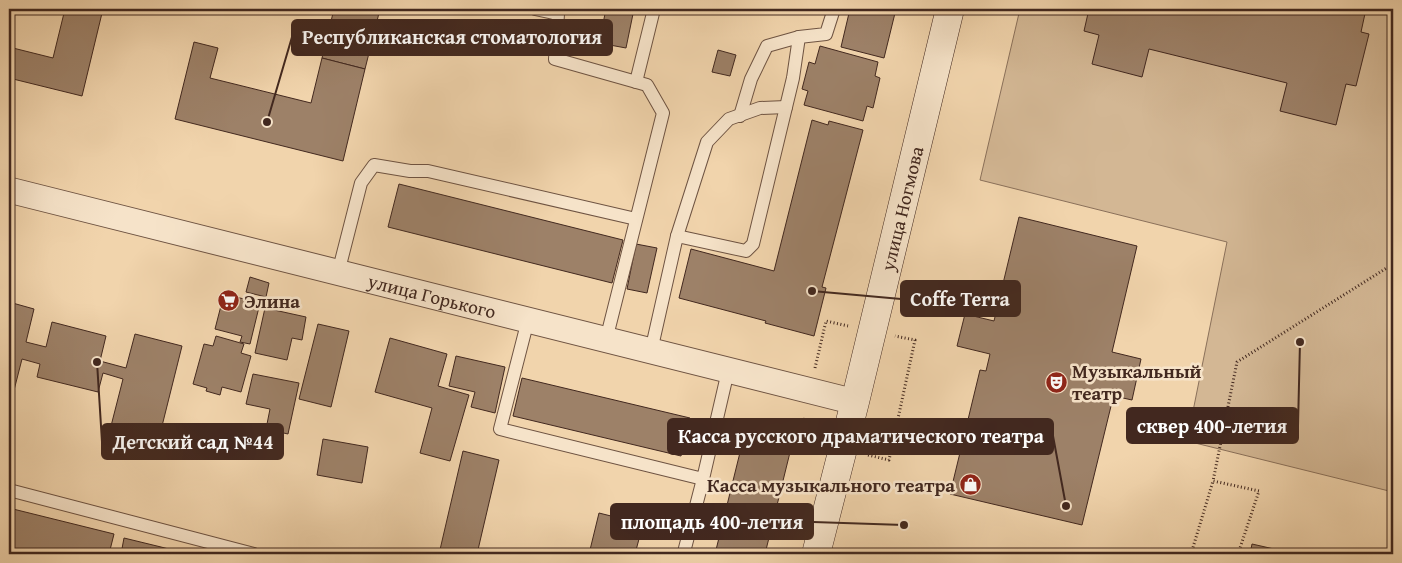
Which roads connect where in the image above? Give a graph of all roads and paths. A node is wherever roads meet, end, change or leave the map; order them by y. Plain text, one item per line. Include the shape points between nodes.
1 (535, 9) edge
2 (654, 9) edge
3 (834, 9) edge
4 (950, 9) edge
5 (799, 37) junction
6 (636, 82) junction
7 (786, 107) junction
8 (740, 116) junction
9 (9, 190) edge
10 (636, 219) junction
11 (677, 236) junction
12 (1393, 264) edge
13 (338, 273) junction
14 (528, 320) junction
15 (849, 326) dead end
16 (895, 336) dead end
17 (606, 340) junction
18 (651, 351) junction
19 (728, 370) junction
20 (815, 371) dead end
21 (855, 402) junction
22 (805, 418) dead end
23 (812, 443) dead end
24 (865, 455) dead end
25 (703, 479) junction
26 (1213, 481) junction
27 (9, 490) edge
28 (684, 552) dead end
29 (254, 554) edge
30 (816, 554) edge
31 (1191, 554) edge
32 (1238, 554) edge

1 - 6 lane via 558,14 555,59
2 - 6 lane
3 - 5 lane via 826,34
4 - 21 street, улица Ногмова
5 - 7 lane
5 - 8 lane via 767,46 751,79
6 - 10 lane via 648,85 663,113
7 - 8 lane via 760,108
7 - 11 lane via 753,244 746,251
8 - 11 lane via 729,120 707,142
9 - 13 street, улица Горького
10 - 13 lane via 428,171 374,165 361,183
10 - 17 lane
11 - 18 lane
12 - 26 path via 1237,362
13 - 14 street, улица Горького
14 - 17 street, улица Горького
14 - 25 lane via 500,429
15 - 20 path via 826,321
16 - 24 path via 915,340 889,460
17 - 18 street, улица Горького
18 - 19 street, улица Горького
19 - 21 street, улица Горького
19 - 25 lane
21 - 30 street, улица Ногмова
22 - 23 path via 800,440
25 - 28 lane
26 - 31 path
26 - 32 path via 1259,491
27 - 29 lane

